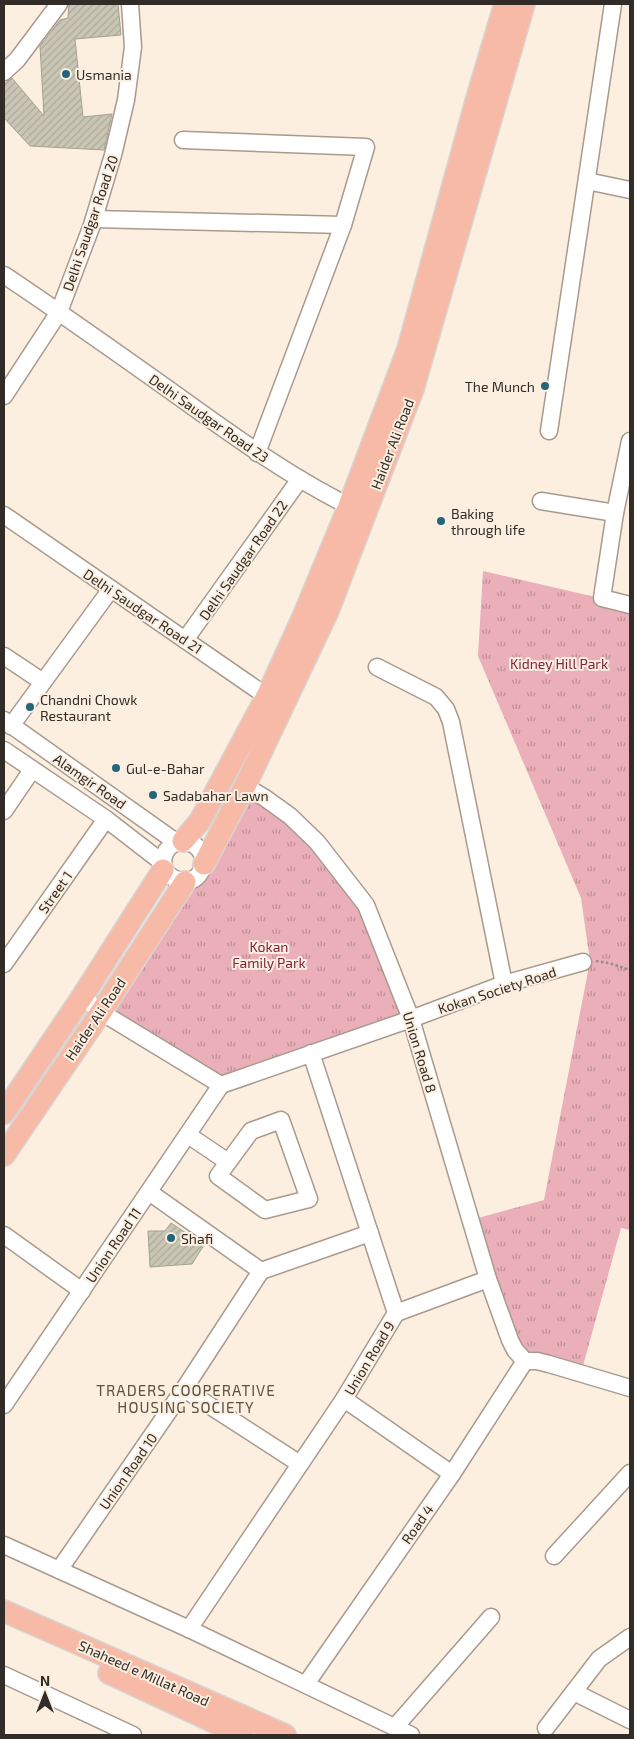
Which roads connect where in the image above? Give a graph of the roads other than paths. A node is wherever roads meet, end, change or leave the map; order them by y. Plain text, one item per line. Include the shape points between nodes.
1 (59, 4) edge
2 (130, 4) edge
3 (505, 4) edge
4 (524, 4) edge
5 (613, 4) edge
6 (4, 72) edge
7 (183, 140) dead end
8 (588, 181) junction
9 (630, 190) edge
10 (94, 219) junction
11 (343, 225) junction
12 (4, 275) edge
13 (59, 312) junction
14 (4, 396) edge
15 (549, 431) dead end
16 (630, 441) edge
17 (257, 453) junction
18 (300, 479) junction
19 (541, 500) dead end
20 (357, 510) junction
21 (615, 513) junction
22 (4, 516) edge
23 (111, 589) junction
24 (630, 605) edge
25 (186, 640) junction
26 (4, 656) edge
27 (377, 667) dead end
28 (43, 682) junction
29 (275, 702) junction
30 (8, 723) edge
31 (4, 750) edge
32 (32, 770) junction
33 (245, 786) junction
34 (4, 811) edge
35 (106, 819) junction
36 (180, 842) junction
37 (204, 864) junction
38 (163, 867) junction
39 (185, 882) junction
40 (583, 962) road end
41 (4, 964) edge
42 (504, 984) junction
43 (82, 997) junction
44 (101, 1012) junction
45 (411, 1019) junction
46 (311, 1053) junction
47 (221, 1085) junction
48 (4, 1112) edge
49 (188, 1135) junction
50 (4, 1154) edge
51 (228, 1162) junction
52 (149, 1192) junction
53 (370, 1233) junction
54 (4, 1234) edge
55 (261, 1271) junction
56 (488, 1279) junction
57 (82, 1291) junction
58 (396, 1313) junction
59 (525, 1361) junction
60 (630, 1388) edge
61 (184, 1389) junction
62 (344, 1399) junction
63 (4, 1405) edge
64 (300, 1464) junction
65 (630, 1473) edge
66 (452, 1474) junction
67 (4, 1545) edge
68 (554, 1556) dead end
69 (60, 1570) junction
70 (4, 1611) edge
71 (491, 1617) dead end
72 (4, 1626) edge
73 (188, 1629) junction
74 (630, 1637) edge
75 (4, 1675) edge
76 (306, 1684) junction
77 (574, 1692) junction
78 (630, 1720) edge
79 (395, 1727) junction
80 (546, 1728) dead end
81 (133, 1735) edge
82 (242, 1735) edge
83 (285, 1735) edge
84 (411, 1735) edge

1 - 6 street via 17,60
2 - 10 street, Delhi Saudgar Road 20 via 133,47 126,100
3 - 20 main road, Haider Ali Road via 408,349
4 - 20 main road, Haider Ali Road via 413,389
5 - 8 street
7 - 11 street via 366,146
8 - 9 street
8 - 15 street
10 - 11 street
10 - 13 street, Delhi Saudgar Road 20
11 - 17 street
12 - 13 street, Delhi Saudgar Road 23
13 - 14 street, Delhi Saudgar Road 20
13 - 17 street, Delhi Saudgar Road 23
16 - 21 street
17 - 18 street, Delhi Saudgar Road 23
18 - 20 street, Delhi Saudgar Road 23
18 - 25 street, Delhi Saudgar Road 22
19 - 21 street
20 - 29 main road, Haider Ali Road via 328,611
21 - 24 street via 602,598
22 - 23 street, Delhi Saudgar Road 21
23 - 25 street, Delhi Saudgar Road 21
23 - 28 street
25 - 29 street, Delhi Saudgar Road 21
26 - 28 street
27 - 42 street via 436,697 446,709
28 - 30 street
29 - 33 main road, Haider Ali Road
29 - 36 main road, Haider Ali Road via 200,821
30 - 36 street, Alamgir Road
31 - 32 street, Alamgir Road
32 - 34 street
32 - 35 street, Alamgir Road
33 - 37 main road, Haider Ali Road
33 - 45 street, Union Road 8 via 297,822 317,842 366,905
35 - 38 street, Alamgir Road
35 - 41 street, Street 1
36 - 37 street via 190,842 199,848
36 - 38 street via 165,851
37 - 39 street via 197,876
38 - 39 street via 172,878
38 - 43 main road, Haider Ali Road
39 - 44 main road, Haider Ali Road
40 - 42 street, Kokan Society Road
42 - 45 street, Kokan Society Road
43 - 44 street
43 - 48 main road, Haider Ali Road
44 - 47 street
44 - 50 main road, Haider Ali Road
45 - 46 street, Kokan Society Road
45 - 56 street, Union Road 8
46 - 47 street, Kokan Society Road
46 - 53 street, Union Road 9
47 - 49 street, Union Road 11
49 - 51 street
49 - 52 street, Union Road 11
51 - 51 street via 251,1131 281,1120 309,1199 264,1210 218,1176
52 - 55 street
52 - 57 street, Union Road 11
53 - 55 street
53 - 58 street, Union Road 9
54 - 57 street
55 - 61 street, Union Road 10
56 - 58 street
56 - 59 street, Union Road 8 via 510,1340
57 - 63 street, Union Road 11
58 - 62 street, Union Road 9
59 - 60 street via 549,1364
59 - 66 street, Road 4
61 - 64 street
61 - 69 street, Union Road 10
62 - 64 street, Union Road 9
62 - 66 street
64 - 73 street, Union Road 9
65 - 68 street
66 - 76 street, Road 4
67 - 69 street
69 - 73 street
70 - 83 main road, Shaheed e Millat Road
71 - 79 street
72 - 82 main road, Shaheed e Millat Road
73 - 76 street
74 - 77 street via 599,1659
75 - 81 street
76 - 79 street
77 - 78 street
77 - 80 street
79 - 84 street

